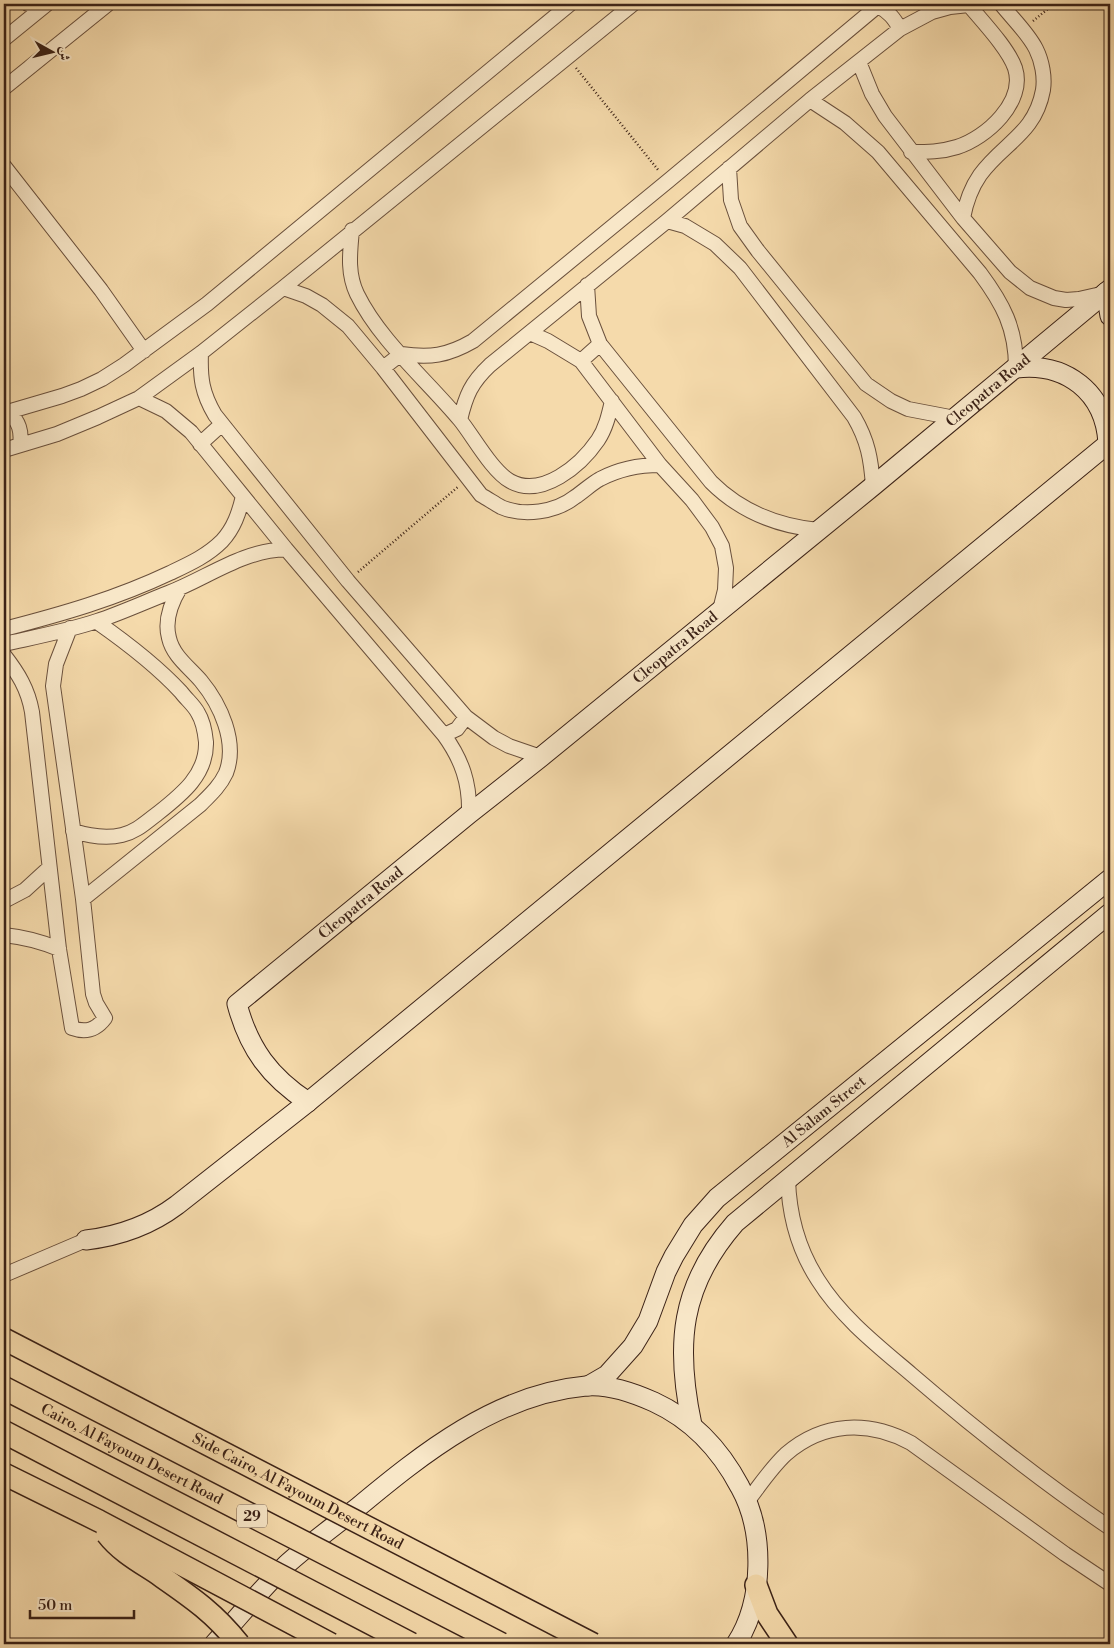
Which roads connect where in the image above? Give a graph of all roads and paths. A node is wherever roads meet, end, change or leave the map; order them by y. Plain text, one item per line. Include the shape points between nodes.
1 (28, 4) edge
2 (108, 4) edge
3 (570, 4) edge
4 (633, 4) edge
5 (968, 4) edge
6 (1001, 4) edge
7 (1054, 4) edge
8 (45, 5) edge
9 (879, 5) edge
10 (91, 9) edge
11 (900, 29) junction
12 (1022, 30) junction
13 (4, 39) edge
14 (568, 57) junction
15 (859, 62) junction
16 (4, 88) edge
17 (810, 100) junction
18 (911, 152) junction
19 (4, 166) edge
20 (729, 168) junction
21 (668, 181) junction
22 (963, 218) junction
23 (667, 220) junction
24 (352, 230) junction
25 (587, 285) junction
26 (283, 288) junction
27 (1108, 291) edge
28 (1110, 316) edge
29 (530, 333) junction
30 (600, 344) junction
31 (144, 351) junction
32 (201, 352) junction
33 (401, 354) junction
34 (581, 361) junction
35 (384, 368) junction
36 (1016, 368) junction
37 (139, 398) junction
38 (612, 401) junction
39 (6, 412) edge
40 (955, 418) junction
41 (460, 420) junction
42 (222, 424) junction
43 (1109, 443) edge
44 (200, 444) junction
45 (20, 446) junction
46 (4, 450) edge
47 (660, 465) junction
48 (468, 478) junction
49 (873, 486) junction
50 (242, 496) junction
51 (818, 530) junction
52 (214, 548) junction
53 (286, 549) junction
54 (225, 564) junction
55 (348, 581) junction
56 (180, 588) junction
57 (720, 610) junction
58 (97, 622) junction
59 (70, 628) junction
60 (4, 629) edge
61 (4, 644) edge
62 (4, 655) edge
63 (55, 709) junction
64 (32, 712) junction
65 (466, 717) junction
66 (444, 735) junction
67 (541, 757) junction
68 (469, 814) junction
69 (73, 831) junction
70 (49, 868) junction
71 (1110, 878) edge
72 (83, 899) junction
73 (4, 901) edge
74 (1110, 913) edge
75 (4, 935) edge
76 (59, 948) junction
77 (1016, 956) junction
78 (1034, 976) junction
79 (308, 1102) junction
80 (788, 1179) junction
81 (86, 1240) joint
82 (4, 1275) edge
83 (4, 1339) edge
84 (588, 1386) junction
85 (4, 1388) edge
86 (692, 1425) junction
87 (4, 1432) edge
88 (4, 1474) edge
89 (748, 1502) junction
90 (99, 1521) junction
91 (1110, 1528) edge
92 (1110, 1584) edge
93 (756, 1585) junction
94 (214, 1644) edge
95 (239, 1644) edge
96 (331, 1644) edge
97 (411, 1644) edge
98 (501, 1644) edge
99 (593, 1644) edge
100 (736, 1644) edge
101 (787, 1644) edge

1 - 8 street
2 - 10 street
3 - 31 street via 207,304
4 - 14 street
5 - 11 street via 932,12
5 - 18 street via 1009,55 1016,70 1017,86 1012,101 980,136 935,152
6 - 12 street
7 - 12 path
8 - 13 street
9 - 11 street via 895,19
9 - 21 street
10 - 16 street
11 - 15 street
12 - 22 street via 1040,59 1044,87 1041,102 1025,130 981,174 972,189
14 - 21 path
14 - 24 street
15 - 17 street
15 - 18 street via 876,102
17 - 20 street
17 - 36 street via 845,123 878,152 987,283 1002,304 1012,328
18 - 22 street
19 - 31 street via 101,290
20 - 23 street
20 - 40 street via 731,200 740,226 866,384 908,409
21 - 33 street via 473,341 438,356
22 - 27 street via 1010,272 1030,288 1066,300
23 - 25 street
23 - 49 street via 715,244 740,268 854,417 871,458
24 - 26 street
24 - 33 street via 349,259 356,292 369,316
25 - 29 street
25 - 30 street via 589,316
26 - 32 street
26 - 35 street via 306,296 336,315
27 - 28 main road
27 - 36 main road, Cleopatra Road
29 - 34 street via 548,340
29 - 41 street via 477,377 469,389
30 - 34 street
30 - 51 street via 722,493 738,505 770,519
31 - 39 street via 81,389
32 - 37 street
32 - 42 street via 203,388
33 - 35 street
33 - 41 street
34 - 38 street
35 - 48 street
36 - 40 main road, Cleopatra Road
36 - 43 main road via 1051,369 1082,386 1101,412
37 - 44 street via 180,421
37 - 45 street
38 - 41 street via 599,438 587,454 572,468 540,485 524,486 509,481
38 - 47 street
39 - 45 street via 15,418 19,427
40 - 49 main road, Cleopatra Road
42 - 44 street
42 - 55 street
43 - 79 main road
44 - 50 street
45 - 46 street
47 - 48 street via 614,472 552,509 527,512 503,508 481,495
47 - 57 street via 703,513 722,546 726,568
48 - 55 path
49 - 51 main road, Cleopatra Road
50 - 52 street via 239,513 231,529
50 - 53 street
51 - 57 main road, Cleopatra Road
52 - 54 street
52 - 60 street via 135,590 70,612
53 - 54 street
53 - 66 street
54 - 56 street
55 - 65 street
56 - 58 street
56 - 72 street via 171,603 167,620 168,638 176,654 202,682 222,714 230,751 226,772 216,790
57 - 67 main road, Cleopatra Road
58 - 59 street
58 - 69 street via 144,656 186,698 202,722 206,751 201,770 190,786 134,831 111,837
59 - 61 street
59 - 63 street via 54,675
62 - 64 street via 21,677
63 - 64 street
63 - 69 street
64 - 70 street
65 - 66 street via 457,729
65 - 67 street via 509,746
66 - 68 street via 454,749 467,780
67 - 68 main road, Cleopatra Road
68 - 79 main road, Cleopatra Road via 238,1004 247,1034 262,1061 283,1084
69 - 72 street
70 - 73 street via 25,890
70 - 76 street
71 - 77 main road, Al Salam Street
72 - 76 street via 93,994 104,1018 99,1026 90,1030 72,1028
74 - 78 main road, Al Salam Street
75 - 76 street
77 - 78 main road
77 - 84 main road, Al Salam Street via 717,1198 674,1256 648,1321 633,1346 607,1375
78 - 80 main road, Al Salam Street
79 - 81 main road via 163,1215 117,1236
80 - 86 main road, Al Salam Street via 735,1223 702,1268 685,1321 683,1348 685,1387
80 - 91 street via 791,1214 801,1249 818,1280 840,1308 956,1413 1040,1479
81 - 82 street
83 - 99 main road, Side Cairo, Al Fayoum Desert Road, bridge
84 - 86 main road via 616,1389 643,1397
84 - 94 main road via 520,1400 453,1435 391,1479 286,1566
85 - 98 highway, Cairo, Al Fayoum Desert Road / 29, bridge
86 - 89 main road via 730,1466
87 - 97 highway, bridge
88 - 90 main road, bridge
89 - 92 street via 776,1465 807,1439 839,1429 873,1428 911,1442
89 - 93 main road via 757,1546
90 - 95 main road, bridge via 112,1541 202,1605
90 - 96 main road, bridge
93 - 100 main road via 746,1629
93 - 101 main road via 767,1614

